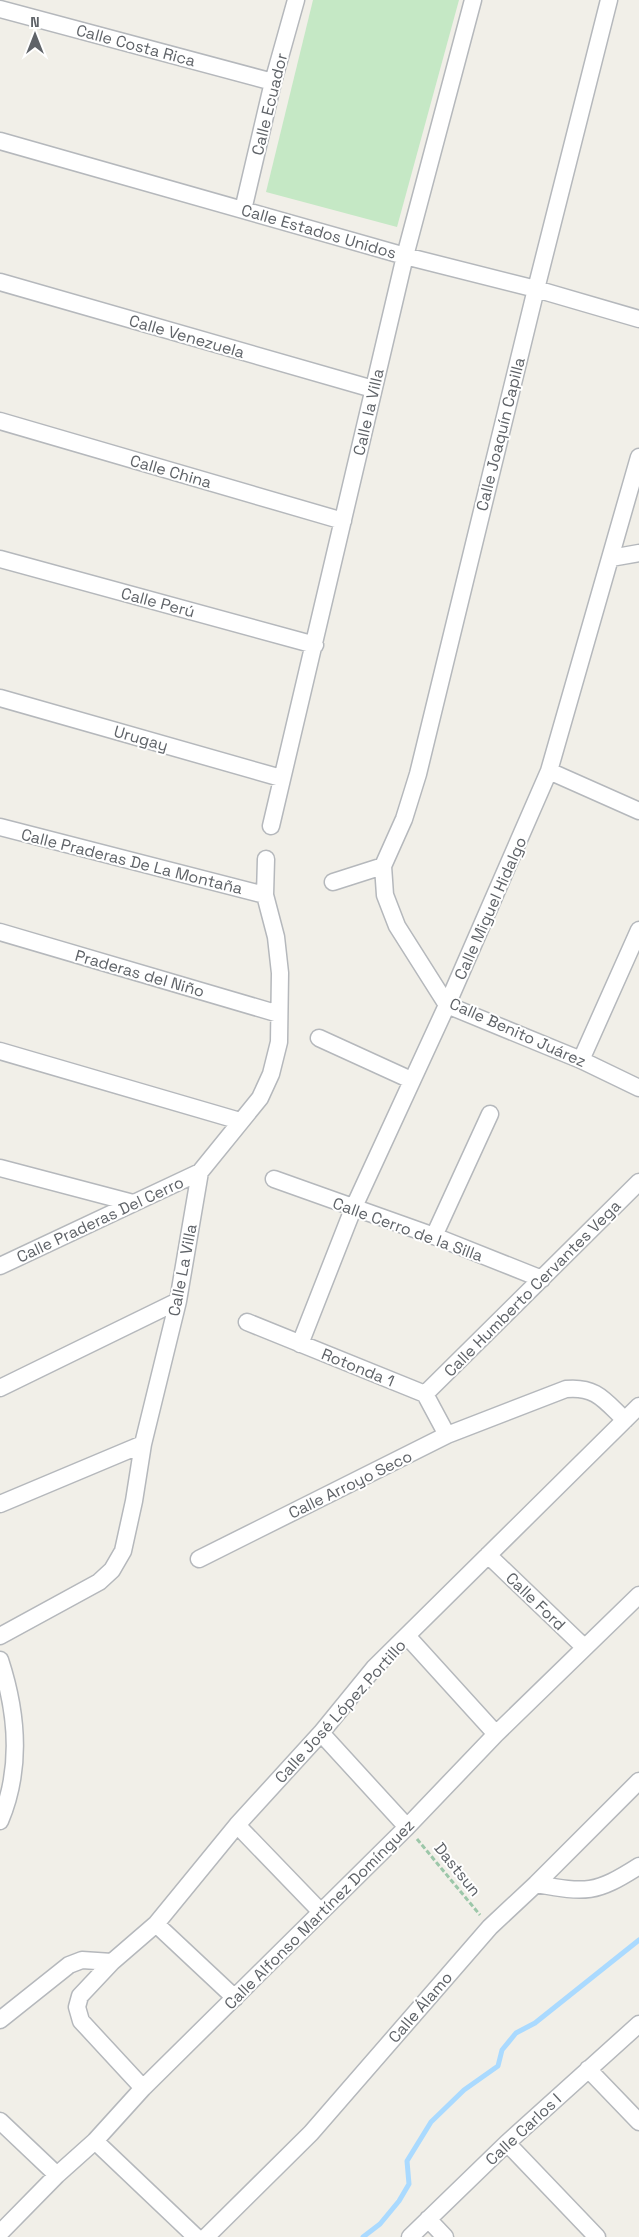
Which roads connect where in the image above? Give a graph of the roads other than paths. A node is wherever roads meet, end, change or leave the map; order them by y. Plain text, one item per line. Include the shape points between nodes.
1 (296, 0) edge
2 (473, 0) edge
3 (609, 0) edge
4 (0, 9) edge
5 (273, 82) junction
6 (0, 141) edge
7 (243, 210) junction
8 (406, 256) junction
9 (0, 282) edge
10 (536, 288) junction
11 (639, 319) edge
12 (373, 390) junction
13 (0, 421) edge
14 (639, 458) edge
15 (343, 521) junction
16 (639, 553) edge
17 (611, 558) junction
18 (0, 559) edge
19 (315, 645) junction
20 (0, 698) edge
21 (550, 771) junction
22 (281, 778) junction
23 (639, 811) edge
24 (271, 826) dead end
25 (0, 828) edge
26 (266, 858) dead end
27 (383, 866) junction
28 (333, 882) dead end
29 (265, 895) junction
30 (639, 930) edge
31 (0, 932) edge
32 (447, 1005) junction
33 (279, 1014) junction
34 (319, 1038) dead end
35 (0, 1050) edge
36 (581, 1060) junction
37 (411, 1080) junction
38 (639, 1088) edge
39 (490, 1114) dead end
40 (240, 1121) junction
41 (0, 1168) edge
42 (200, 1172) junction
43 (274, 1179) dead end
44 (639, 1182) edge
45 (133, 1203) junction
46 (353, 1209) junction
47 (434, 1236) junction
48 (0, 1266) edge
49 (542, 1279) junction
50 (178, 1301) junction
51 (247, 1322) dead end
52 (300, 1344) junction
53 (0, 1388) edge
54 (425, 1394) junction
55 (639, 1406) edge
56 (625, 1420) junction
57 (447, 1435) junction
58 (143, 1444) junction
59 (0, 1504) edge
60 (488, 1555) junction
61 (199, 1559) dead end
62 (639, 1595) edge
63 (0, 1636) edge
64 (406, 1636) junction
65 (584, 1647) junction
66 (0, 1660) edge
67 (321, 1733) junction
68 (496, 1734) junction
69 (639, 1781) edge
70 (0, 1820) edge
71 (237, 1825) junction
72 (407, 1827) junction
73 (639, 1866) edge
74 (536, 1884) junction
75 (321, 1912) junction
76 (156, 1924) junction
77 (112, 1962) junction
78 (235, 1998) junction
79 (0, 2020) edge
80 (639, 2024) edge
81 (588, 2069) junction
82 (143, 2088) junction
83 (0, 2121) edge
84 (639, 2122) edge
85 (95, 2141) junction
86 (507, 2143) junction
87 (57, 2175) junction
88 (428, 2219) junction
89 (0, 2233) edge
90 (196, 2237) edge
91 (206, 2237) edge
92 (410, 2237) edge
93 (445, 2237) edge
94 (597, 2237) edge

1 - 5 street, Calle Ecuador
2 - 8 street, Calle la Villa
3 - 10 street, Calle Joaquín Capilla
4 - 5 street, Calle Costa Rica
5 - 7 street, Calle Ecuador
6 - 7 street, Calle Estados Unidos
7 - 8 street, Calle Estados Unidos
8 - 10 street, Calle Estados Unidos
8 - 12 street, Calle la Villa
9 - 12 street, Calle Venezuela
10 - 11 street, Calle Estados Unidos
10 - 27 street, Calle Joaquín Capilla via 418,774 404,820
12 - 15 street, Calle la Villa
13 - 15 street, Calle China
14 - 17 street, Calle Miguel Hidalgo
15 - 19 street, Calle la Villa
16 - 17 street
17 - 21 street, Calle Miguel Hidalgo
18 - 19 street, Calle Perú
19 - 22 street, Calle la Villa
20 - 22 street, Urugay
21 - 23 street
21 - 32 street, Calle Miguel Hidalgo
22 - 24 street, Calle la Villa
25 - 29 street, Calle Praderas De La Montaña
26 - 29 street, Calle La Villa
27 - 28 street
27 - 32 street, Calle Benito Juárez via 385,895 397,926
29 - 33 street, Calle La Villa via 277,946
30 - 36 street
31 - 33 street, Praderas del Niño
32 - 36 street, Calle Benito Juárez
32 - 37 street, Calle Miguel Hidalgo
33 - 40 street, Calle La Villa via 279,1042 271,1074 260,1098
34 - 37 street
35 - 40 street
36 - 38 street, Calle Benito Juárez
37 - 46 street, Calle Miguel Hidalgo
39 - 47 street
40 - 42 street, Calle La Villa
41 - 45 street
42 - 45 street, Calle Praderas Del Cerro
42 - 50 street, Calle La Villa
43 - 46 street, Calle Cerro de la Silla
44 - 49 street, Calle Humberto Cervantes Vega
45 - 48 street, Calle Praderas Del Cerro
46 - 47 street, Calle Cerro de la Silla
46 - 52 street, Calle Miguel Hidalgo
47 - 49 street, Calle Cerro de la Silla
49 - 54 street, Calle Humberto Cervantes Vega
50 - 53 street
50 - 58 street, Calle La Villa
51 - 52 street, Rotonda 1
52 - 54 street, Rotonda 1
54 - 57 street
55 - 56 street, Calle José López Portillo
56 - 57 street, Calle Arroyo Seco via 596,1393 581,1387 566,1389
56 - 60 street, Calle José López Portillo
57 - 61 street, Calle Arroyo Seco
58 - 59 street
58 - 63 street, Calle La Villa via 123,1551 112,1570 99,1582
60 - 64 street, Calle José López Portillo
60 - 65 street, Calle Ford
62 - 65 street, Calle Alfonso Martínez Domínguez
64 - 67 street, Calle José López Portillo via 374,1668
64 - 68 street
65 - 68 street, Calle Alfonso Martínez Domínguez
66 - 70 street via 13,1713 15,1748 8,1803
67 - 71 street, Calle José López Portillo
67 - 72 street
68 - 72 street, Calle Alfonso Martínez Domínguez
69 - 74 street, Calle Álamo
71 - 75 street
71 - 76 street, Calle José López Portillo
72 - 75 street, Calle Alfonso Martínez Domínguez
73 - 74 street via 612,1883 589,1890
74 - 91 street, Calle Álamo via 490,1927 311,2133
75 - 78 street, Calle Alfonso Martínez Domínguez
76 - 77 street, Calle José López Portillo
76 - 78 street
77 - 79 street via 82,1960 69,1965
77 - 82 street, Calle José López Portillo via 80,1996 77,2006 81,2021
78 - 82 street, Calle Alfonso Martínez Domínguez
80 - 81 street, Calle Carlos I
81 - 84 street
81 - 86 street, Calle Carlos I
82 - 85 street, Calle Alfonso Martínez Domínguez
83 - 87 street
85 - 87 street, Calle Alfonso Martínez Domínguez
85 - 90 street
86 - 88 street, Calle Carlos I
86 - 94 street
87 - 89 street, Calle Alfonso Martínez Domínguez
88 - 92 street, Calle Carlos I
88 - 93 street

